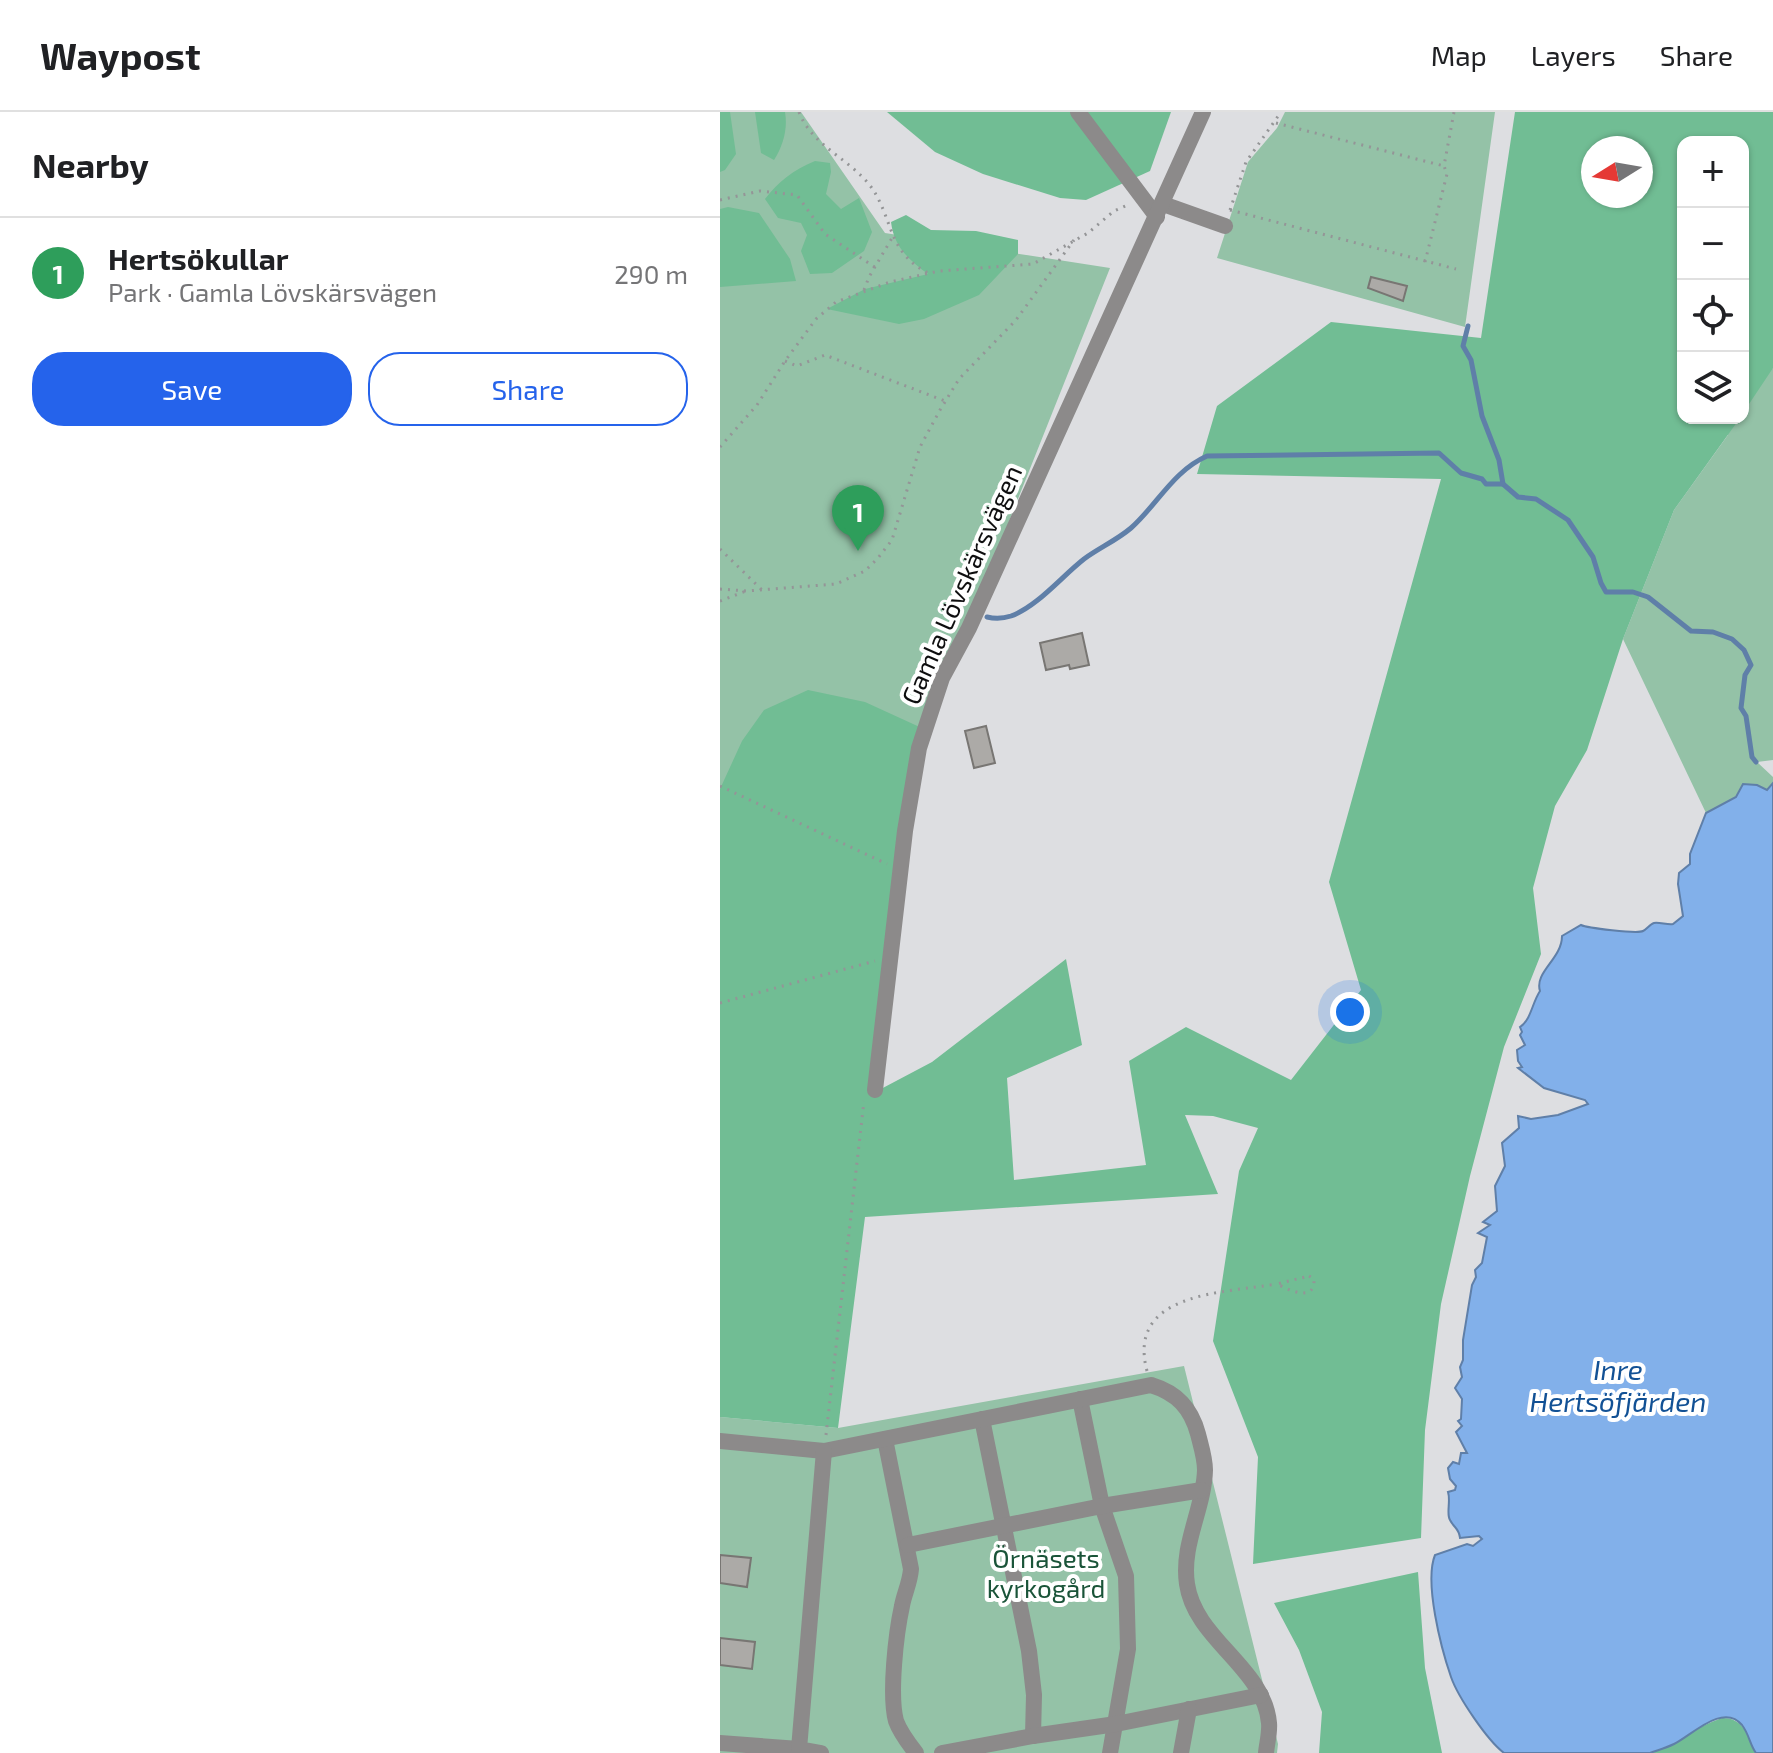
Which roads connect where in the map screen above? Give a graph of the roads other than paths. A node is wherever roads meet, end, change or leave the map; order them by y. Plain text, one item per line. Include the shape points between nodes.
1 (1078, 112) edge
2 (1203, 112) edge
3 (1160, 211) junction
4 (1225, 226) road end
5 (875, 1090) road end
6 (1080, 1399) junction
7 (982, 1419) junction
8 (885, 1439) junction
9 (720, 1441) edge
10 (824, 1451) junction
11 (1202, 1490) junction
12 (1102, 1506) junction
13 (1005, 1526) junction
14 (908, 1545) junction
15 (1261, 1695) junction
16 (1189, 1709) junction
17 (1116, 1724) junction
18 (1033, 1736) junction
19 (720, 1743) edge
20 (798, 1751) edge
21 (821, 1753) edge
22 (916, 1753) edge
23 (942, 1753) edge
24 (1110, 1753) edge
25 (1181, 1753) edge
26 (1266, 1753) edge

1 - 3 street via 1143,200
2 - 3 street, Gamla Lövskärsvägen
3 - 4 street
3 - 5 street, Gamla Lövskärsvägen via 942,678 919,748
6 - 7 street
6 - 11 street via 1151,1385 1166,1390 1189,1409 1202,1448
6 - 12 street
7 - 8 street
7 - 13 street
8 - 10 street
8 - 14 street
9 - 10 street
10 - 20 street
11 - 12 street
11 - 15 street via 1186,1558 1190,1598
12 - 13 street
12 - 17 street via 1126,1576 1128,1601 1128,1649
13 - 14 street
13 - 18 street via 1029,1651
14 - 22 street via 911,1569 894,1667 895,1702 896,1720
15 - 16 street
15 - 26 street via 1270,1724
16 - 17 street
16 - 25 street
17 - 18 street
17 - 24 street
18 - 23 street
19 - 20 street
20 - 21 street

